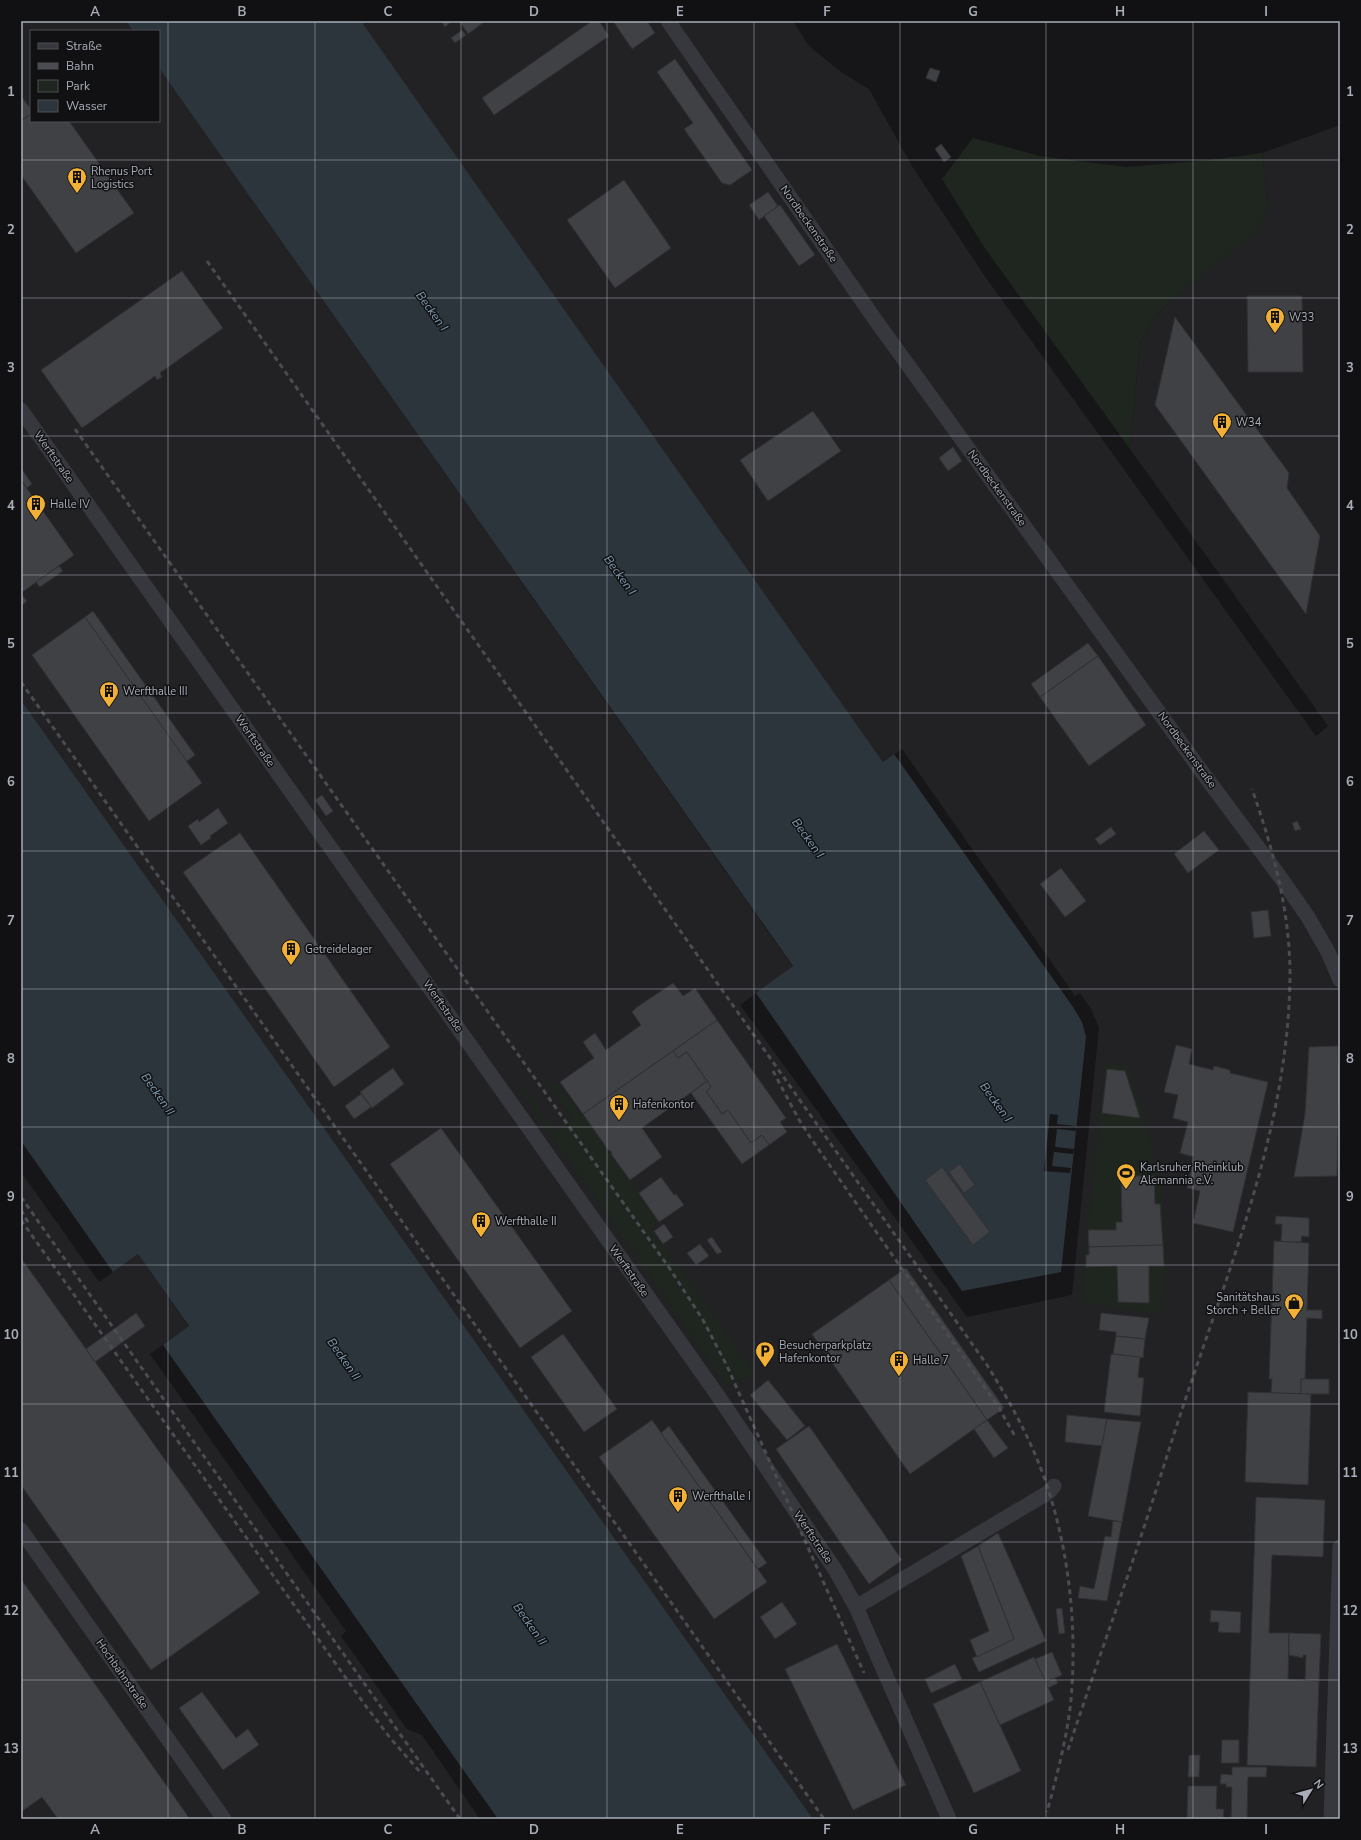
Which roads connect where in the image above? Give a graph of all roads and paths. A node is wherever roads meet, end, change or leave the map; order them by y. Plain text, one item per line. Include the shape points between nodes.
1 (668, 21) edge
2 (21, 410) edge
3 (1340, 980) edge
4 (1054, 1486) dead end
5 (21, 1530) edge
6 (1340, 1547) edge
7 (856, 1607) junction
8 (224, 1819) edge
9 (949, 1819) edge
10 (1331, 1819) edge

1 - 3 street, Nordbeckenstraße via 874,318 1278,874 1308,917
2 - 7 street, Werftstraße via 716,1393 836,1571
4 - 7 street via 1049,1492
5 - 8 street, Hochbahnstraße
6 - 10 street
7 - 9 street, Werftstraße

